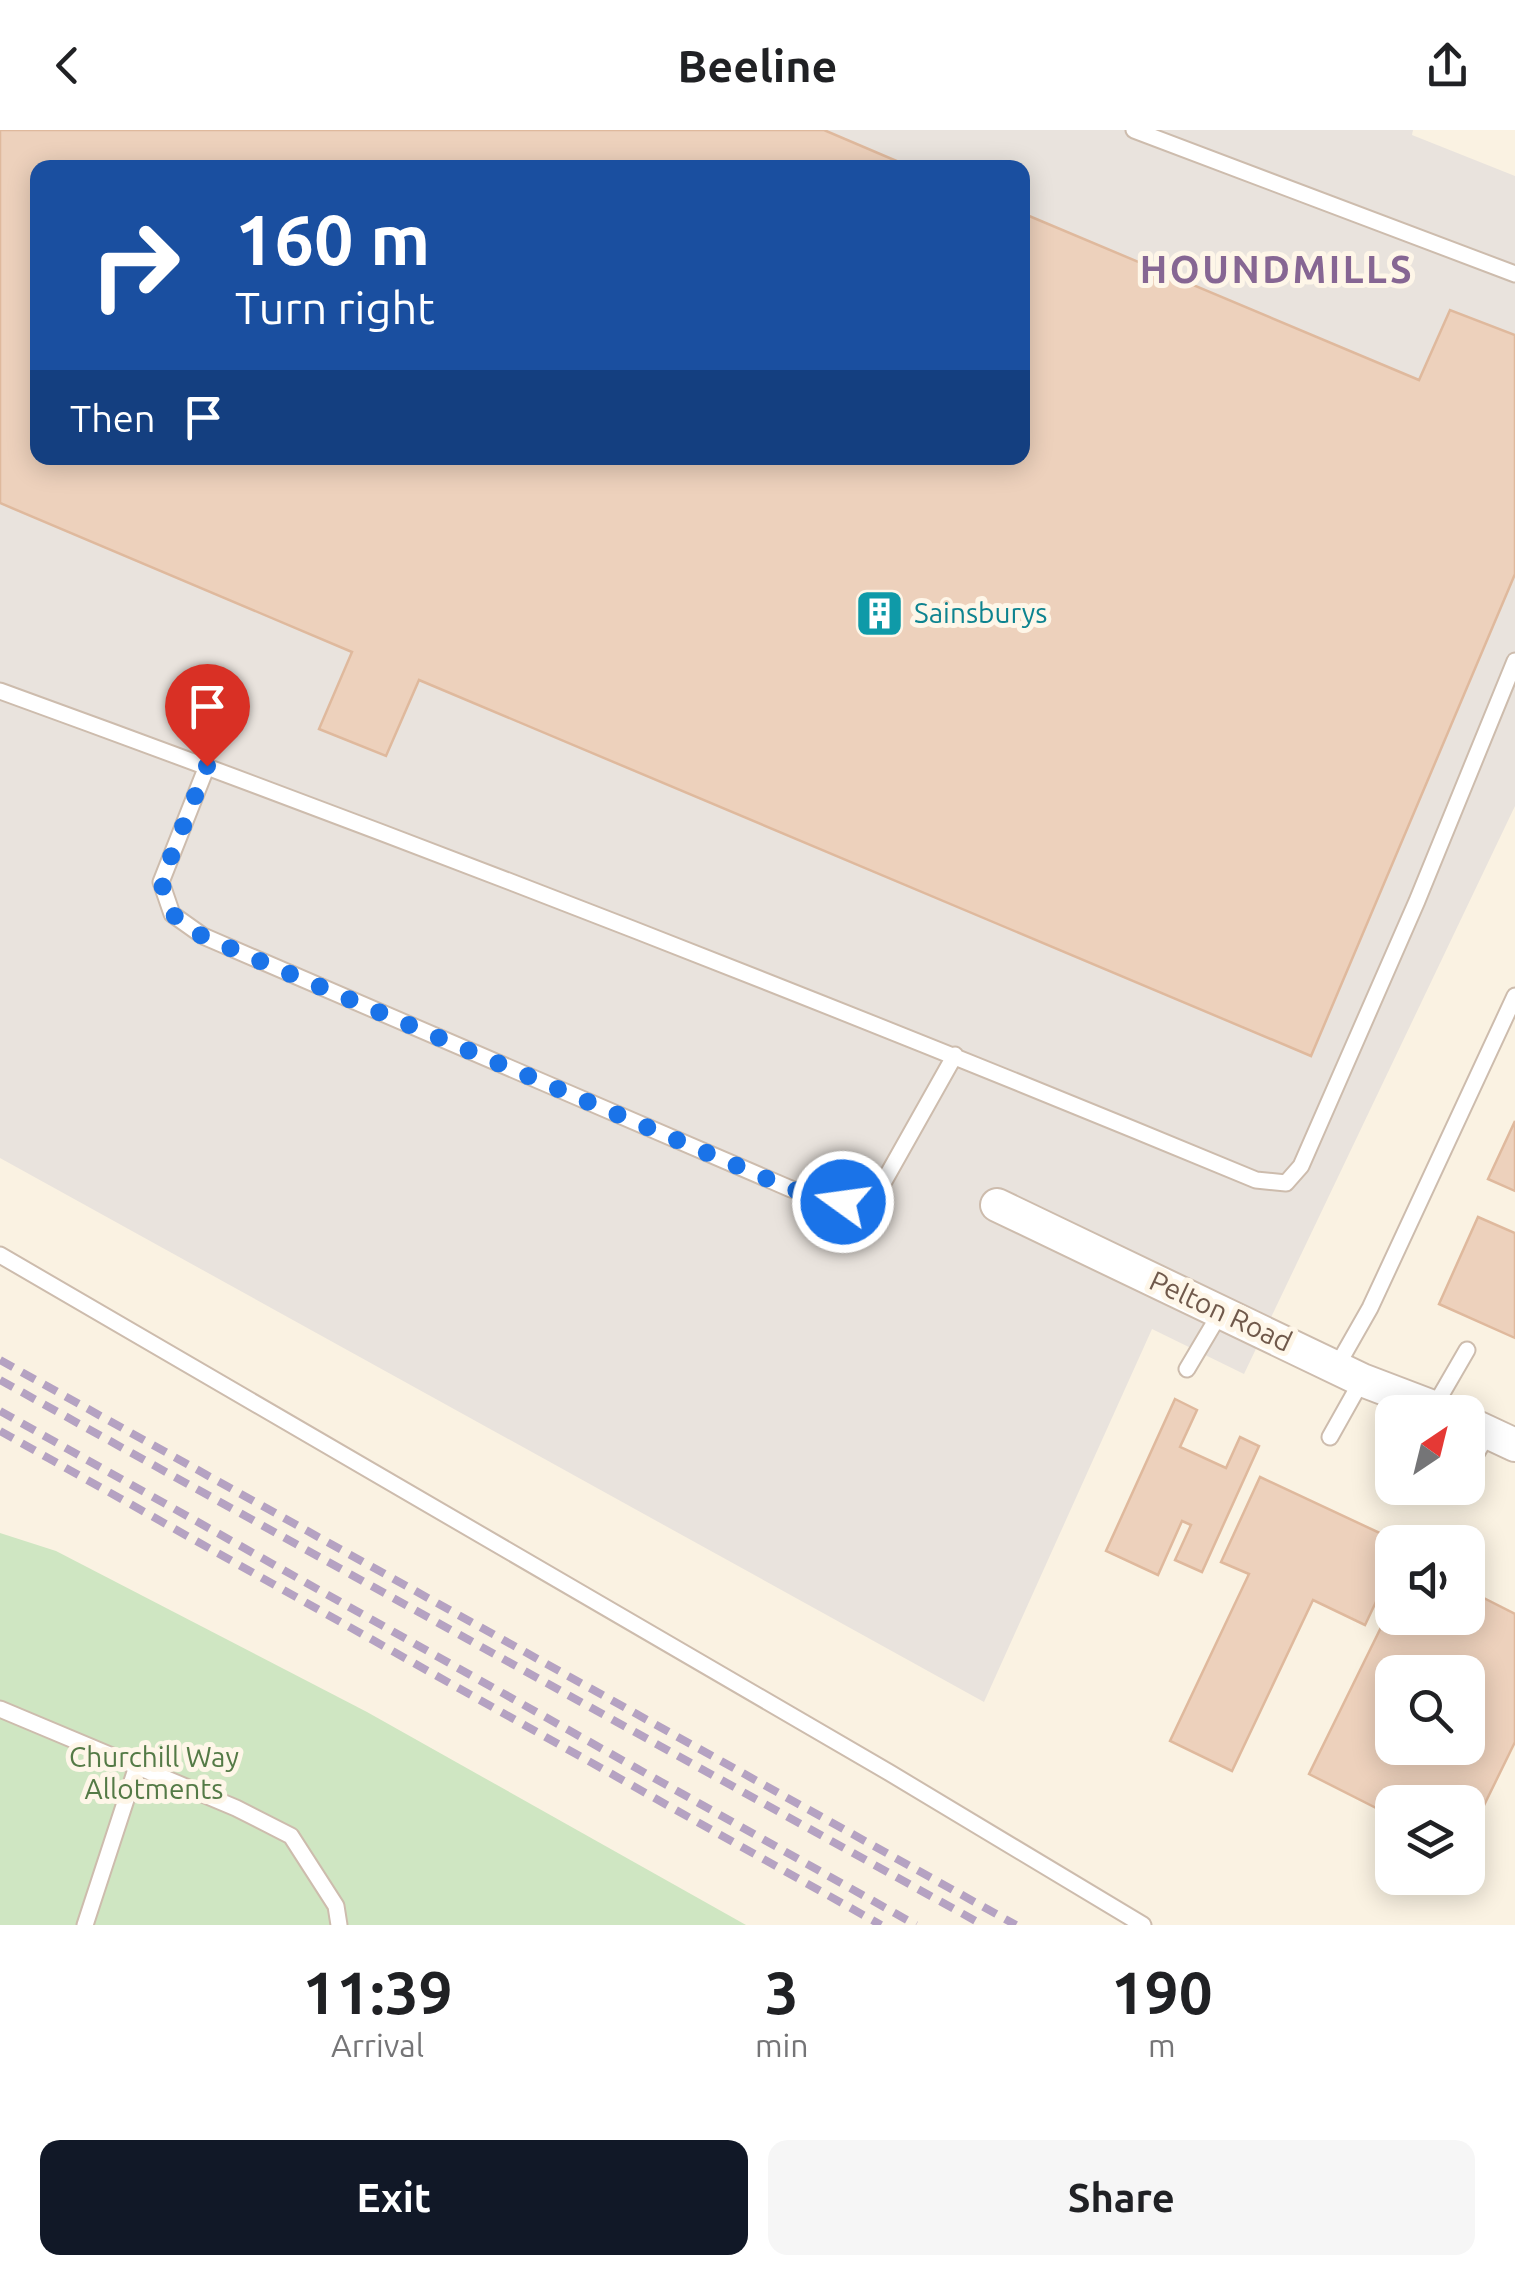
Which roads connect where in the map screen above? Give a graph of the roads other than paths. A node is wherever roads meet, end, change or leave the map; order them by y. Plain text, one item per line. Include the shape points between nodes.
1 (1134, 130) edge
2 (1515, 274) edge
3 (1515, 661) edge
4 (0, 690) edge
5 (207, 766) junction
6 (1515, 996) edge
7 (955, 1056) junction
8 (997, 1205) dead end
9 (0, 1255) edge
10 (1222, 1310) junction
11 (1468, 1350) dead end
12 (1188, 1370) dead end
13 (1350, 1373) junction
14 (1404, 1395) edge
15 (1447, 1395) edge
16 (1330, 1437) dead end
17 (0, 1709) edge
18 (136, 1766) junction
19 (84, 1925) edge
20 (339, 1925) edge
21 (1143, 1925) edge

1 - 2 lane
3 - 7 lane via 1301,1166 1286,1183 1256,1180
4 - 5 lane
5 - 7 lane
5 - 7 lane via 161,882 172,914 202,936 791,1189 843,1202 882,1183
6 - 13 lane via 1370,1308
8 - 10 street, Pelton Road
9 - 21 lane
10 - 12 lane
10 - 13 street, Pelton Road
11 - 15 lane
13 - 14 street, Pelton Road
13 - 16 lane
17 - 18 lane
18 - 19 lane
18 - 20 lane via 291,1836 336,1906

